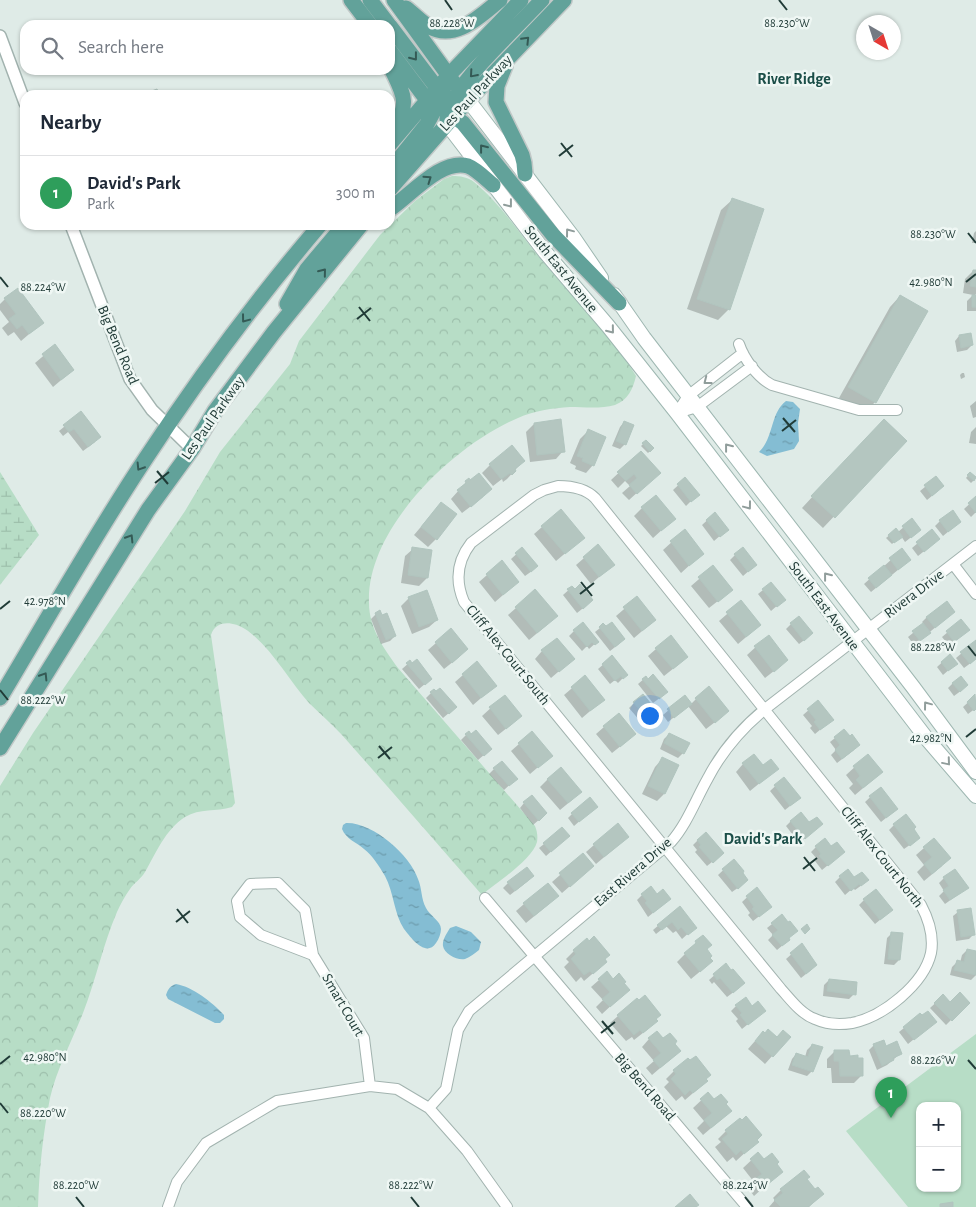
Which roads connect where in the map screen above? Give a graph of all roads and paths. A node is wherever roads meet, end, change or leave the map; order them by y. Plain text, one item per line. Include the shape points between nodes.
1 (351, 0) edge
2 (370, 0) edge
3 (500, 0) edge
4 (521, 0) edge
5 (542, 0) edge
6 (564, 0) edge
7 (395, 1) edge
8 (366, 20) edge
9 (386, 20) edge
10 (395, 32) edge
11 (0, 36) edge
12 (395, 56) edge
13 (510, 56) junction
14 (394, 75) edge
15 (448, 76) junction
16 (20, 90) edge
17 (447, 103) junction
18 (395, 131) edge
19 (395, 139) edge
20 (395, 164) edge
21 (525, 174) junction
22 (395, 181) edge
23 (494, 185) junction
24 (395, 205) edge
25 (73, 230) edge
26 (316, 230) edge
27 (354, 230) edge
28 (619, 303) junction
29 (752, 366) junction
30 (693, 401) junction
31 (897, 410) dead end
32 (677, 413) junction
33 (168, 426) junction
34 (192, 449) junction
35 (976, 546) edge
36 (953, 564) junction
37 (976, 594) edge
38 (868, 629) junction
39 (852, 642) junction
40 (0, 698) edge
41 (765, 709) junction
42 (0, 748) edge
43 (976, 772) edge
44 (976, 796) edge
45 (666, 847) junction
46 (485, 898) dead end
47 (313, 955) junction
48 (534, 957) junction
49 (370, 1086) junction
50 (429, 1108) junction
51 (168, 1207) edge
52 (507, 1207) edge
53 (747, 1207) edge

1 - 8 main road
2 - 9 main road
3 - 7 main road via 465,26 446,31 426,25
4 - 15 main road, Les Paul Parkway
5 -> 17 main road
13 -> 6 main road, Les Paul Parkway
7 - 15 main road
10 -> 17 main road
11 - 16 street
12 - 17 main road
13 - 17 main road, Les Paul Parkway
13 - 21 main road via 497,86 496,99 523,160
14 - 18 main road via 404,96 401,118
15 - 17 main road
17 - 19 main road, Les Paul Parkway
17 - 20 main road
17 - 21 main road, South East Avenue
17 - 22 main road, Les Paul Parkway
17 - 23 main road, South East Avenue
28 -> 17 main road via 552,236
28 -> 21 main road, South East Avenue
24 -> 23 main road via 431,177 454,166 468,166
23 -> 32 main road, South East Avenue
25 - 33 street, Big Bend Road via 128,373 147,404
26 -> 33 main road via 251,311
34 -> 27 main road, Les Paul Parkway via 215,411
28 - 30 main road, South East Avenue
29 - 30 street
29 -> 30 street via 741,348
29 - 31 street via 761,378 772,385 859,410
30 - 32 street
38 -> 30 main road, South East Avenue
32 -> 39 main road, South East Avenue
33 - 34 street, Big Bend Road
33 -> 40 main road
42 -> 34 main road, Les Paul Parkway via 148,510
35 - 36 street, Rivera Drive
36 - 37 street
36 - 38 street, Rivera Drive
38 - 39 street, Rivera Drive
43 -> 38 main road, South East Avenue
39 - 41 street, East Rivera Drive
39 -> 44 main road, South East Avenue
41 - 45 street, East Rivera Drive via 748,723 727,749 678,833
41 - 45 street, Cliff Alex Court North via 921,905 928,920 932,944 927,966 917,981 890,1006 863,1020 832,1024 813,1019 781,989
41 - 45 street, Cliff Alex Court South via 590,492 566,486 540,492 471,543 459,568 464,602
45 - 48 street, East Rivera Drive
46 - 48 street, Big Bend Road
47 - 47 street, Smart Court via 305,910 278,884 250,884 237,900 240,917 261,935
47 - 49 street, Smart Court via 364,1038
48 - 50 street, East Rivera Drive via 469,1011 458,1030 446,1089
48 - 53 street, Big Bend Road
49 - 50 street via 397,1089
49 - 51 street via 277,1100 206,1143 177,1182
50 - 52 street via 467,1151

